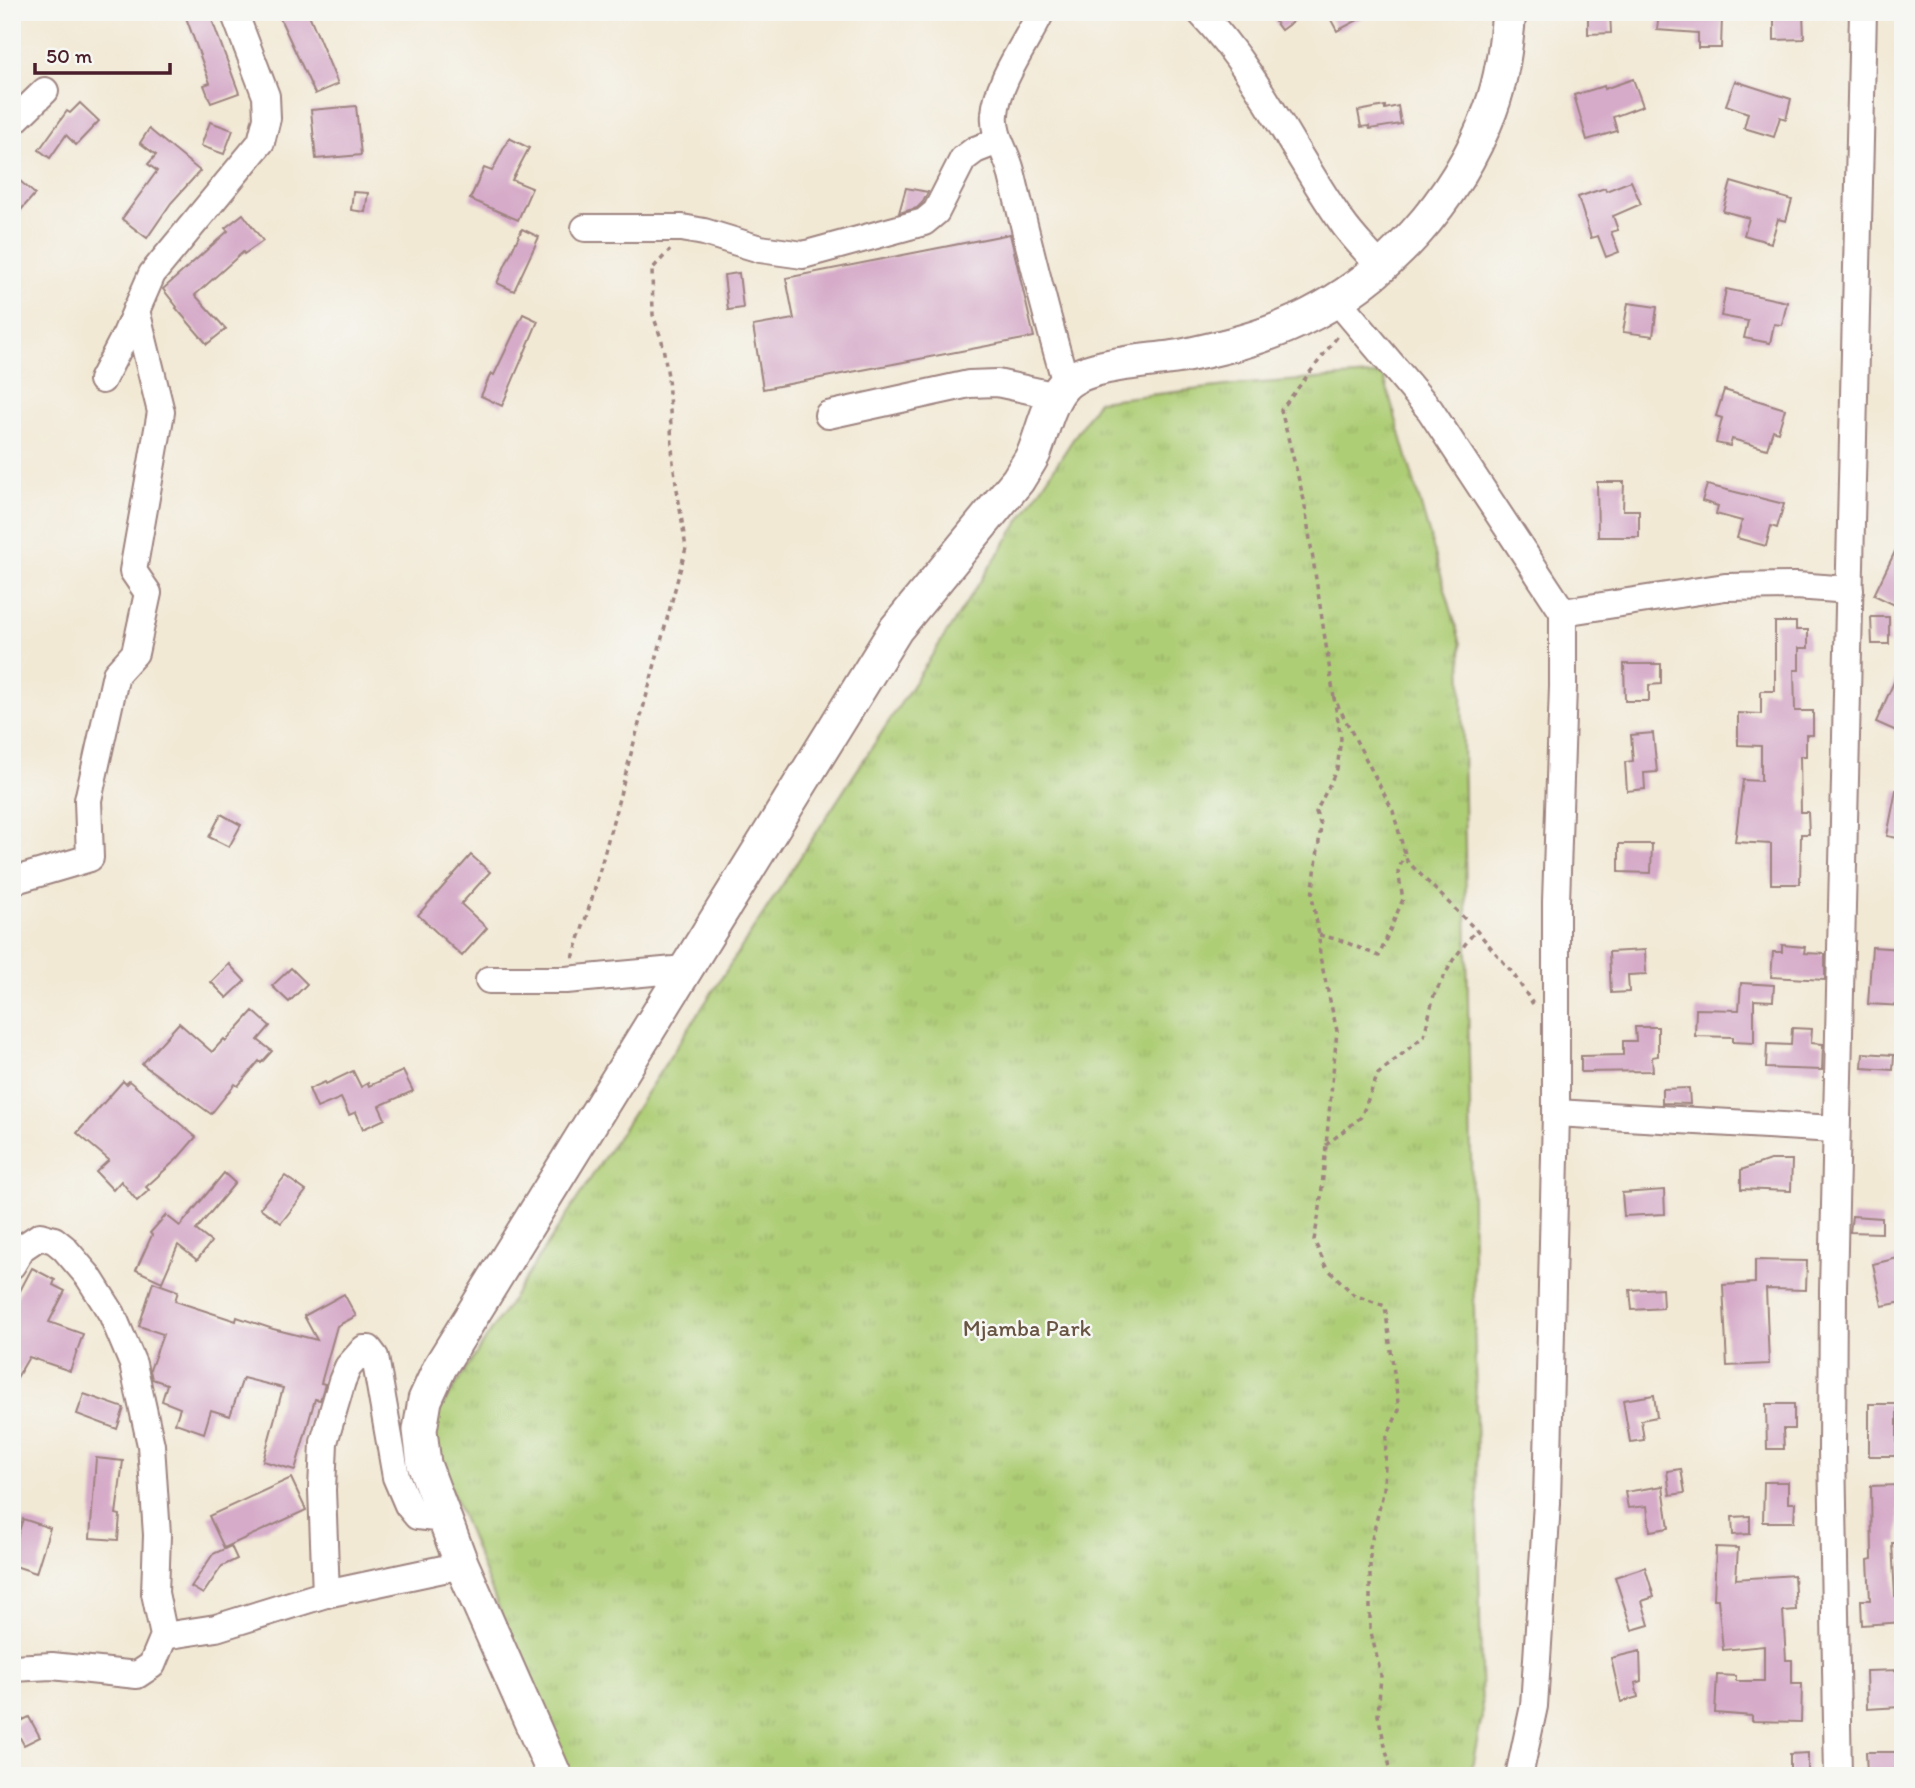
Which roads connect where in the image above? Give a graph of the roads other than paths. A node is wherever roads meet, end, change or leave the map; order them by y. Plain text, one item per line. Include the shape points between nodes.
1 (234, 12) edge
2 (1041, 12) edge
3 (1200, 12) edge
4 (1509, 12) edge
5 (1863, 12) edge
6 (45, 91) dead end
7 (12, 123) edge
8 (998, 141) junction
9 (585, 228) dead end
10 (1380, 267) junction
11 (1345, 309) junction
12 (136, 310) junction
13 (102, 380) dead end
14 (1061, 390) junction
15 (828, 415) dead end
16 (1850, 590) junction
17 (1563, 612) junction
18 (12, 881) edge
19 (685, 969) junction
20 (489, 980) dead end
21 (1556, 1113) junction
22 (1835, 1129) junction
23 (12, 1265) edge
24 (445, 1519) junction
25 (462, 1565) junction
26 (326, 1594) junction
27 (164, 1636) junction
28 (12, 1668) edge
29 (555, 1776) edge
30 (1519, 1776) edge
31 (1838, 1776) edge

1 - 12 street via 266,96 261,142 152,274
2 - 8 street via 997,99
3 - 10 street via 1242,64 1343,223
4 - 10 main road via 1490,110 1458,177 1408,241
5 - 16 street
6 - 7 street
8 - 9 street via 963,159 936,212 924,222 803,255 760,250 692,230
8 - 14 street via 1009,166
10 - 11 main road
11 - 14 main road via 1226,347 1096,370
11 - 17 street via 1430,410
12 - 13 street
12 - 18 street via 161,412 133,571 148,593 138,641 135,653 116,674 88,800 89,858
14 - 15 street via 969,384
14 - 19 main road via 1018,480 896,629
16 - 17 street via 1725,587
16 - 22 street
17 - 21 street
19 - 20 street
19 - 24 main road via 440,1367 425,1401 420,1430 424,1464
21 - 22 street
21 - 30 street via 1547,1517 1534,1706
22 - 31 street via 1832,1450
23 - 27 street via 22,1248 40,1236 64,1248 112,1314 133,1364 151,1445 157,1535 155,1593
24 - 25 main road
24 - 26 street via 417,1517 408,1505 396,1477 375,1357 364,1349 345,1374 324,1442
25 - 26 street
25 - 29 main road
26 - 27 street via 216,1628
27 - 28 street via 152,1665 137,1675 52,1666

